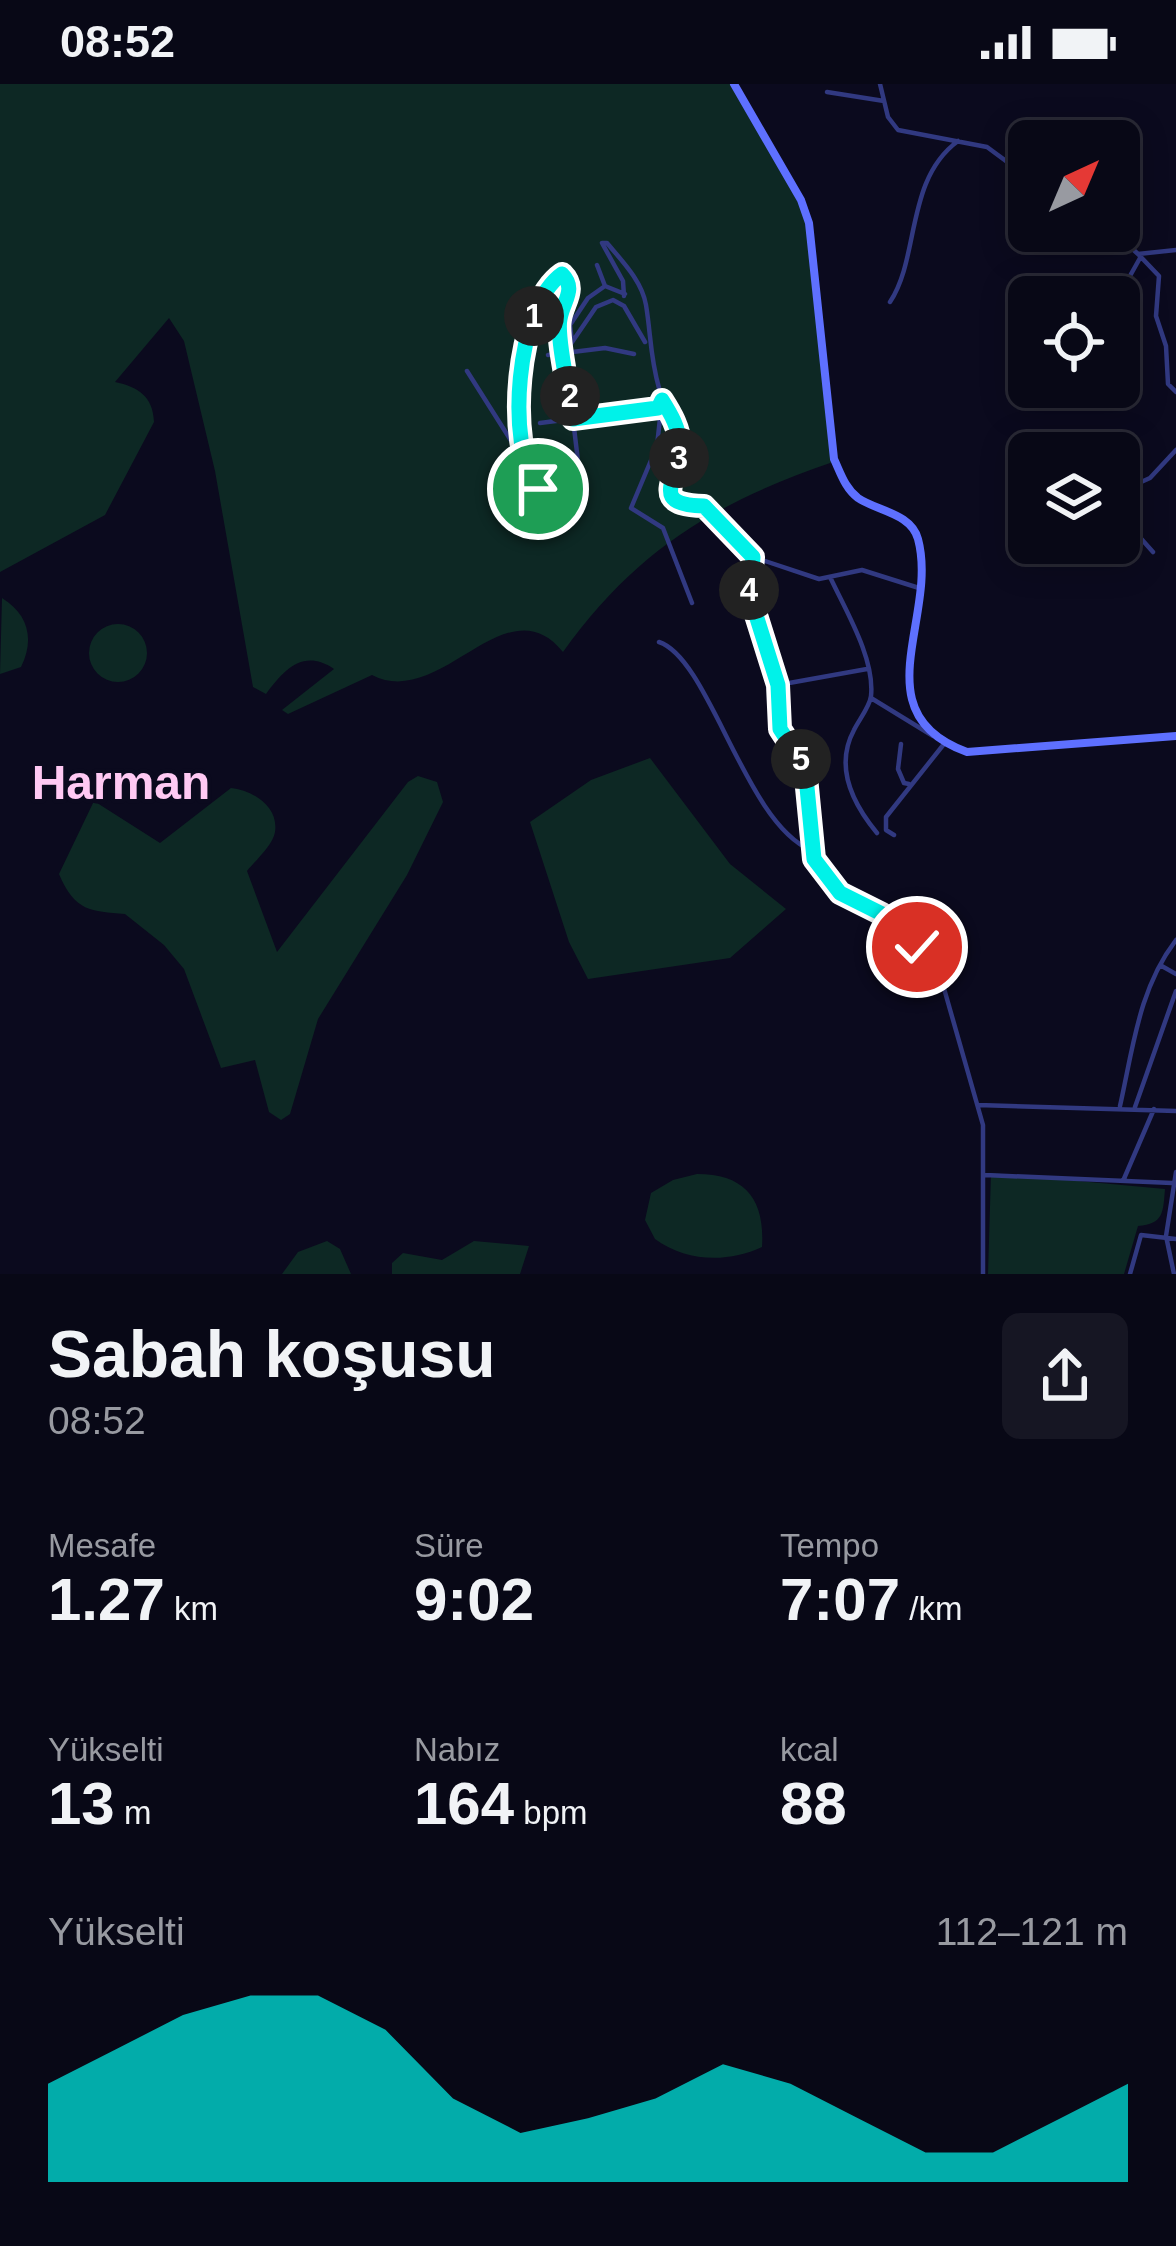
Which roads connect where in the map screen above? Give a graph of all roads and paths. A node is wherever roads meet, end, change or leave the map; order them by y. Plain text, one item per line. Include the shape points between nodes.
1 (734, 84) edge
2 (880, 84) edge
3 (827, 92) dead end
4 (884, 101) junction
5 (958, 141) junction
6 (1008, 161) edge
7 (1176, 250) edge
8 (1135, 252) edge
9 (1139, 256) junction
10 (597, 266) dead end
11 (1129, 276) edge
12 (605, 286) junction
13 (625, 294) junction
14 (890, 302) dead end
15 (621, 303) junction
16 (572, 342) junction
17 (647, 347) junction
18 (565, 352) junction
19 (634, 354) dead end
20 (548, 355) dead end
21 (467, 370) dead end
22 (1176, 392) edge
23 (662, 400) junction
24 (658, 408) junction
25 (573, 419) junction
26 (540, 423) dead end
27 (1176, 450) edge
28 (522, 458) junction
29 (580, 478) dead end
30 (548, 519) dead end
31 (1153, 552) dead end
32 (753, 557) junction
33 (830, 578) junction
34 (919, 589) junction
35 (692, 603) dead end
36 (659, 642) dead end
37 (867, 669) junction
38 (778, 685) junction
39 (872, 698) junction
40 (933, 736) junction
41 (1176, 736) edge
42 (902, 744) dead end
43 (944, 744) junction
44 (909, 784) junction
45 (877, 833) dead end
46 (894, 836) dead end
47 (811, 850) junction
48 (1176, 940) edge
49 (1158, 963) junction
50 (1176, 974) edge
51 (1176, 991) edge
52 (977, 1105) junction
53 (1120, 1106) junction
54 (1135, 1107) junction
55 (1154, 1109) junction
56 (1176, 1111) edge
57 (1176, 1172) edge
58 (986, 1175) junction
59 (1123, 1181) junction
60 (1172, 1183) junction
61 (1166, 1236) junction
62 (1176, 1239) edge
63 (982, 1274) edge
64 (1130, 1274) edge
65 (1174, 1274) edge

1 - 34 main road via 806,211 834,459 846,487 914,529
2 - 4 street
3 - 4 street
4 - 5 street via 898,130
5 - 6 street
5 - 14 street via 934,168
7 - 9 street
8 - 9 street
9 - 11 street
9 - 22 street via 1159,276 1156,316
10 - 12 street
12 - 13 street
12 - 16 street via 578,310
13 - 15 street
13 - 17 street via 602,243 638,284
15 - 16 street via 596,308
15 - 17 street
16 - 18 street
17 - 23 street
18 - 19 street
18 - 20 street
18 - 25 street
18 - 28 street via 558,336 570,286 559,274 521,347
21 - 28 street
23 - 24 street
23 - 32 street via 679,438 673,498 704,506
24 - 25 street
24 - 35 street via 657,446 632,508 663,528
25 - 26 street
25 - 29 street
27 - 31 street via 1130,488 1120,515
28 - 30 street
32 - 33 street
32 - 38 street via 750,596
33 - 34 street via 862,570
33 - 37 street
34 - 40 main road via 911,700
36 - 47 street via 694,678 787,835
37 - 38 street
37 - 39 street
38 - 47 street via 780,729 805,767
39 - 40 street
39 - 45 street via 850,737 846,772
40 - 43 main road
41 - 43 main road via 968,752
42 - 44 street via 898,769
43 - 44 street
44 - 46 street via 886,817
47 - 52 street via 832,886 882,914 931,962
48 - 49 street
49 - 50 street
49 - 53 street
51 - 54 street
52 - 53 street
52 - 58 street
53 - 54 street
54 - 55 street
55 - 56 street
55 - 59 street
57 - 60 street
58 - 59 street
58 - 63 street
59 - 60 street
60 - 61 street
61 - 62 street
61 - 64 street via 1139,1237
61 - 65 street

